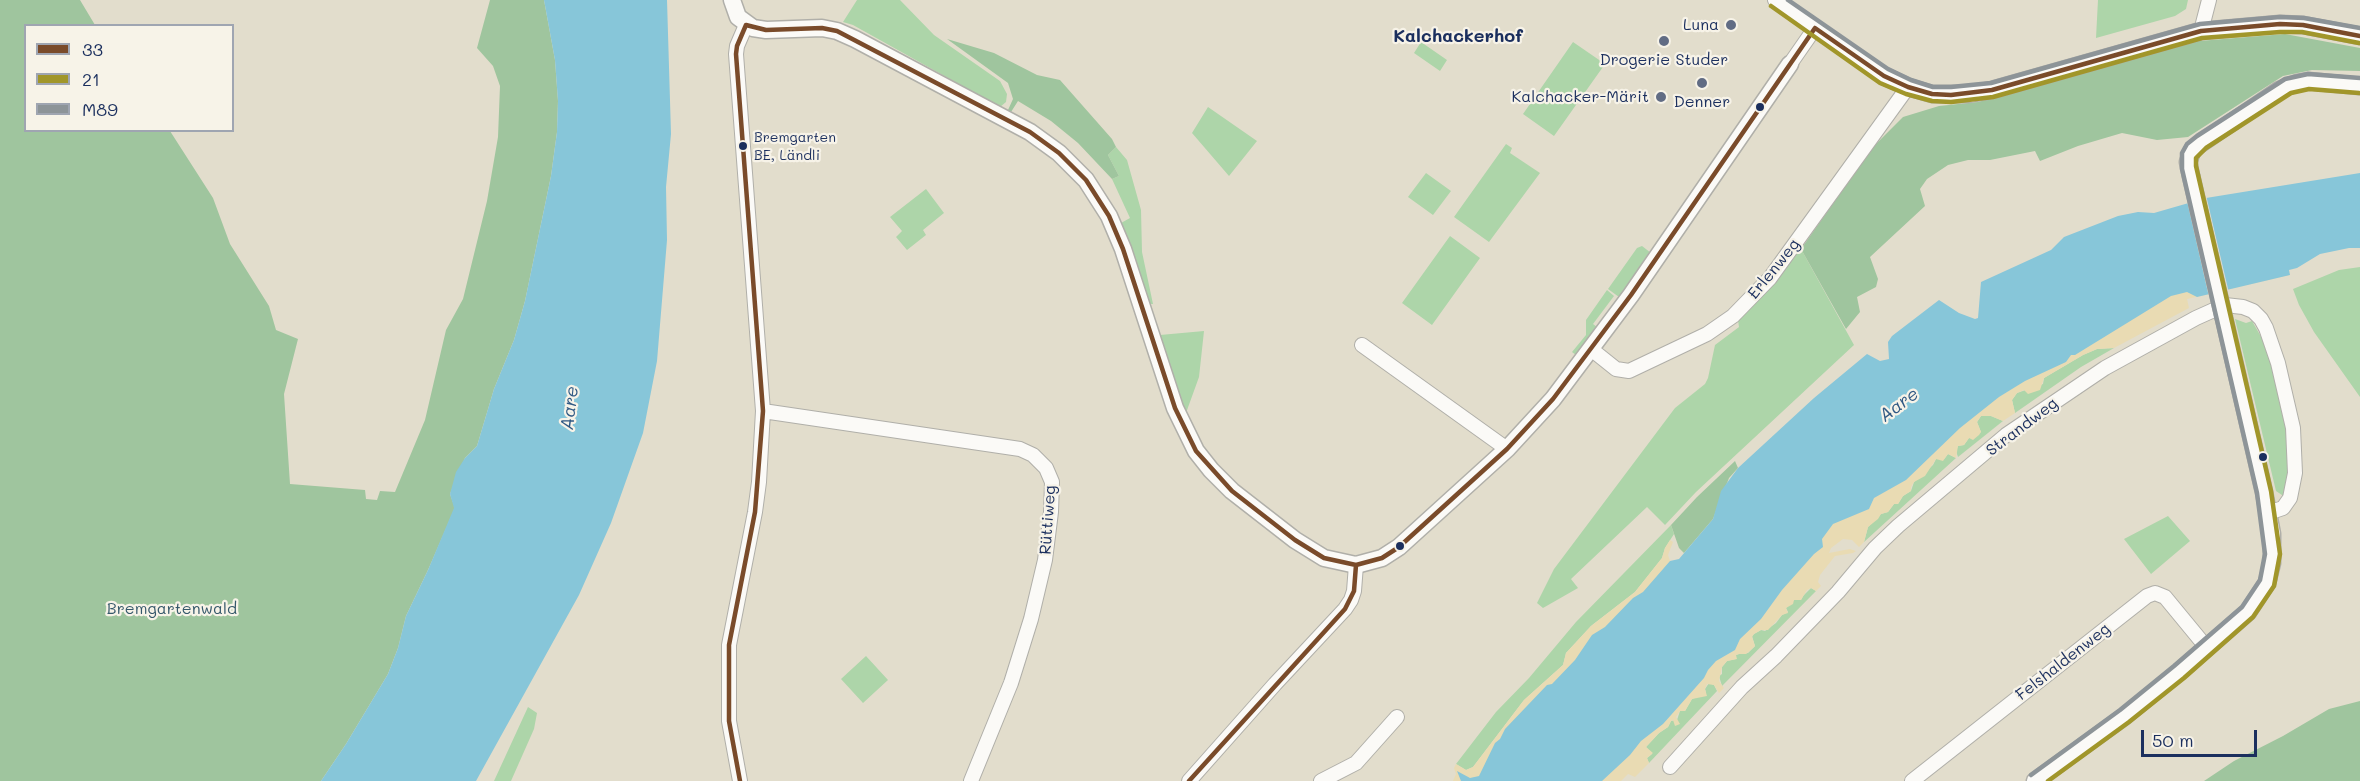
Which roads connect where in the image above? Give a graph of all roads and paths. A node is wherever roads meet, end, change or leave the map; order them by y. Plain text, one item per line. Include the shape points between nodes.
1 (732, 0) edge
2 (1775, 0) edge
3 (2209, 0) edge
4 (746, 25) junction
5 (1815, 28) junction
6 (2201, 31) junction
7 (2360, 36) edge
8 (1790, 64) joint
9 (1884, 76) joint
10 (2360, 86) edge
11 (1908, 87) junction
12 (1362, 345) dead end
13 (1591, 349) junction
14 (763, 411) junction
15 (1507, 448) junction
16 (2268, 513) junction
17 (1356, 565) junction
18 (2207, 648) junction
19 (1396, 717) dead end
20 (1670, 767) dead end
21 (740, 781) edge
22 (971, 781) edge
23 (1189, 781) edge
24 (1321, 781) edge
25 (1912, 781) edge
26 (2035, 781) edge

1 - 4 street via 734,11
2 - 5 street
3 - 6 street
4 - 14 street via 736,54
4 - 17 street via 766,30 837,31 1020,127 1059,153 1086,180 1109,216 1175,408 1196,451 1232,491 1295,540 1324,558
5 - 8 street
5 - 9 street
6 - 7 street via 2280,24
6 - 11 street via 1992,90 1951,96
8 - 13 street
9 - 11 street
10 - 16 street, bridge via 2308,81 2279,90 2193,149 2188,162
11 - 13 street, Erlenweg via 1770,278 1733,316 1707,334 1629,371 1616,369
12 - 15 street
13 - 15 street via 1553,399
14 - 21 street via 755,512 729,645 729,721
14 - 22 street, Rüttiweg via 1020,449 1046,468 1052,482 1045,560 1011,682
15 - 17 street via 1394,552
16 - 18 street via 2273,555 2267,583 2248,612
16 - 20 street, Strandweg via 2283,508 2290,498 2295,473 2294,428 2261,319 2243,307 2225,305 2105,368 2006,435 1875,548 1838,592 1742,687
17 - 23 street via 1354,591 1345,609
18 - 25 street, Felshaldenweg via 2165,597 2155,593 2147,596
18 - 26 street via 2134,709
19 - 24 street via 1356,763

